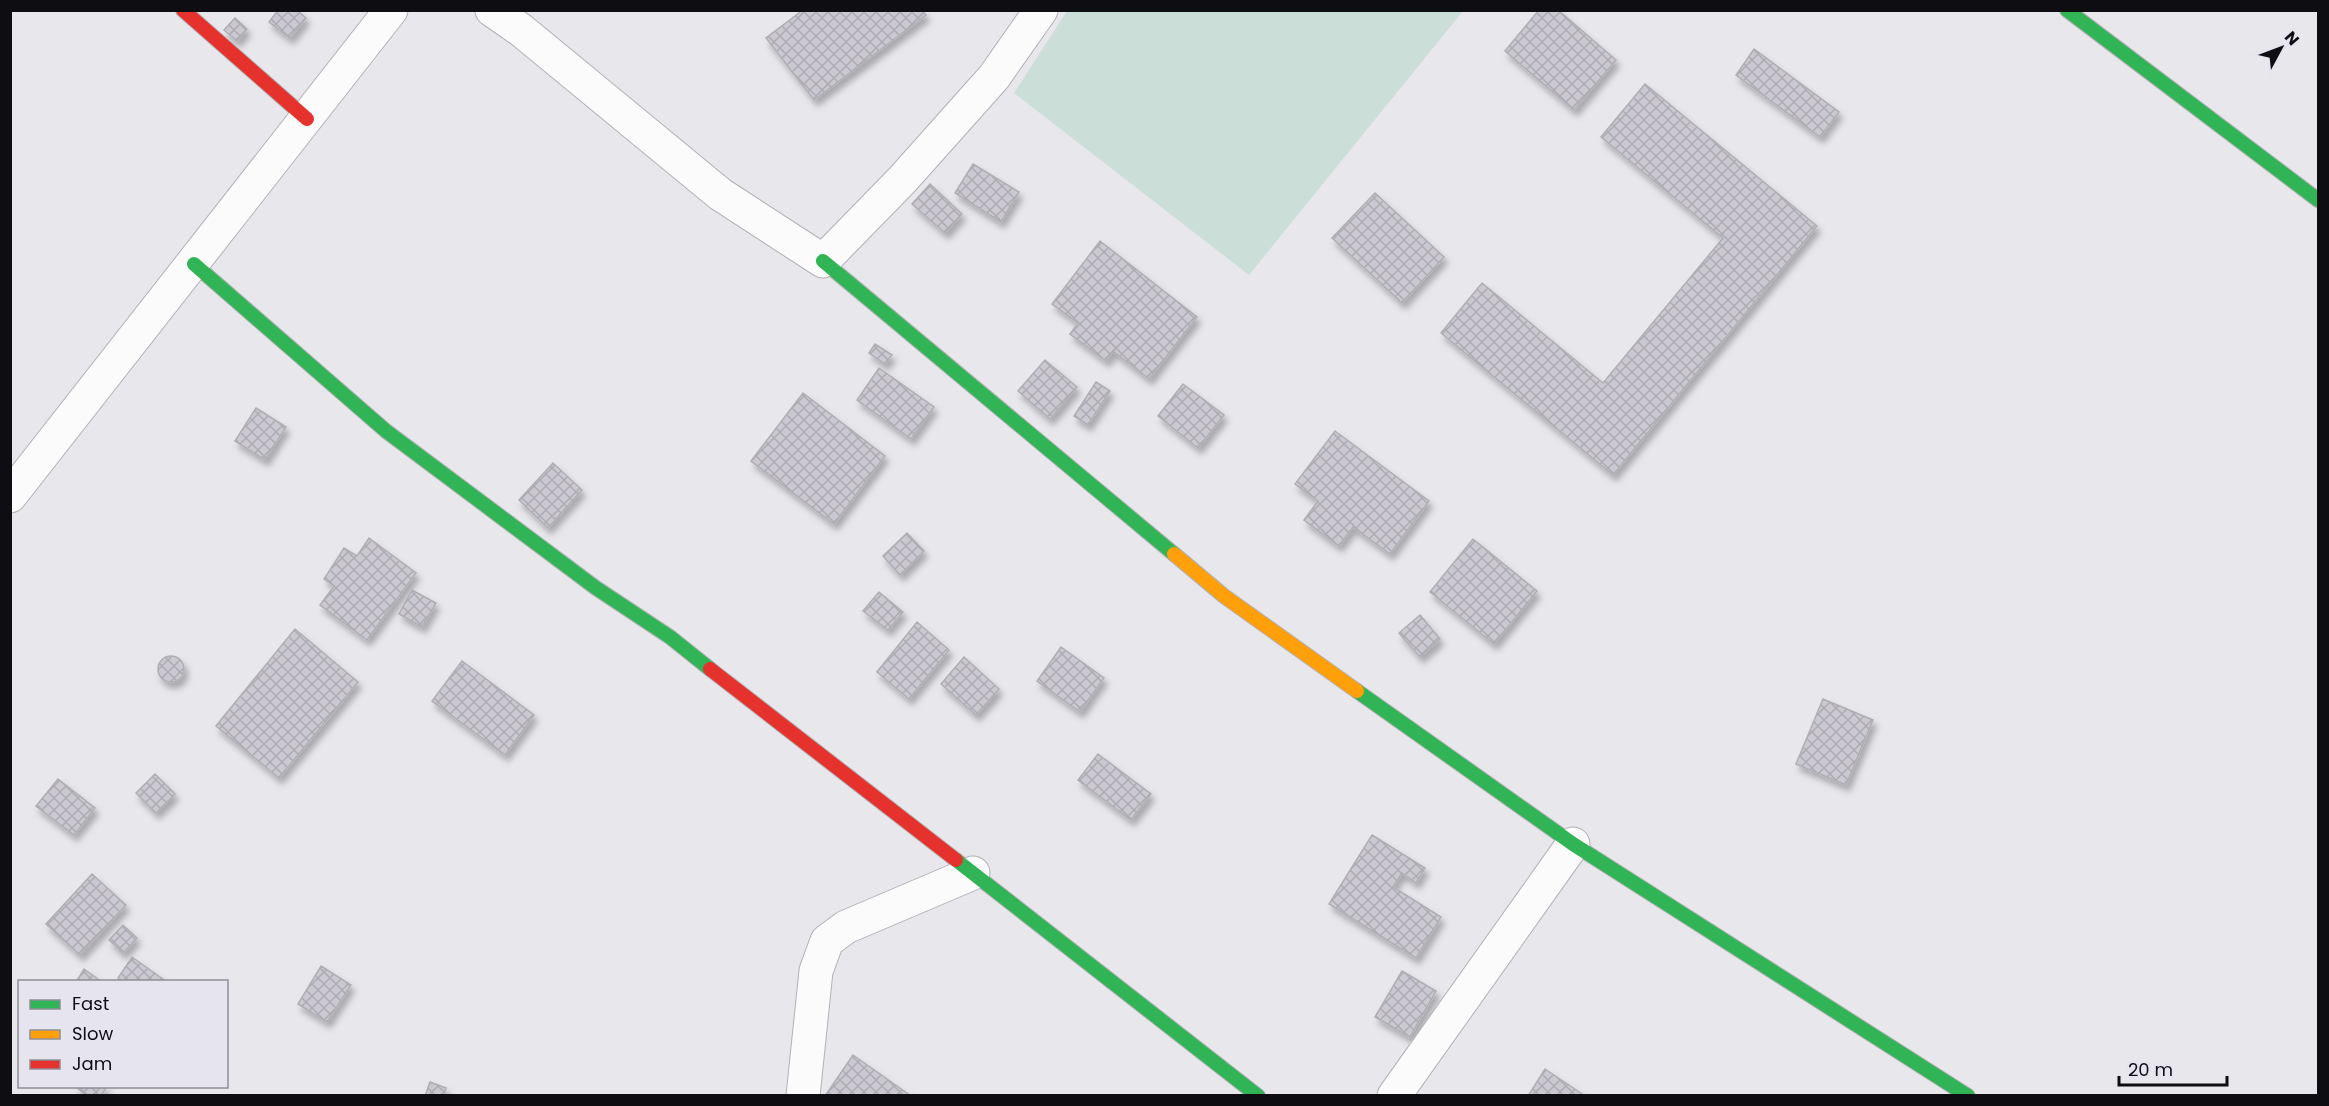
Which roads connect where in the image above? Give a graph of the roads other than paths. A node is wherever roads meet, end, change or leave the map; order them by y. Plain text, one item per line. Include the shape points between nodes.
1 (183, 10) edge
2 (391, 10) edge
3 (492, 10) edge
4 (1041, 10) edge
5 (2067, 10) edge
6 (307, 119) junction
7 (2319, 200) edge
8 (823, 261) junction
9 (194, 264) junction
10 (10, 496) edge
11 (1573, 844) junction
12 (973, 873) junction
13 (802, 1095) edge
14 (1258, 1095) edge
15 (1394, 1095) edge
16 (1968, 1095) edge

1 - 6 street
2 - 6 street
3 - 8 street via 720,194
4 - 8 street via 994,77
5 - 7 street
6 - 9 street
8 - 11 street via 1224,596
9 - 10 street
9 - 12 street via 387,431 596,588 670,637
11 - 15 street
11 - 16 street
12 - 13 street via 846,927 827,941 816,971
12 - 14 street

